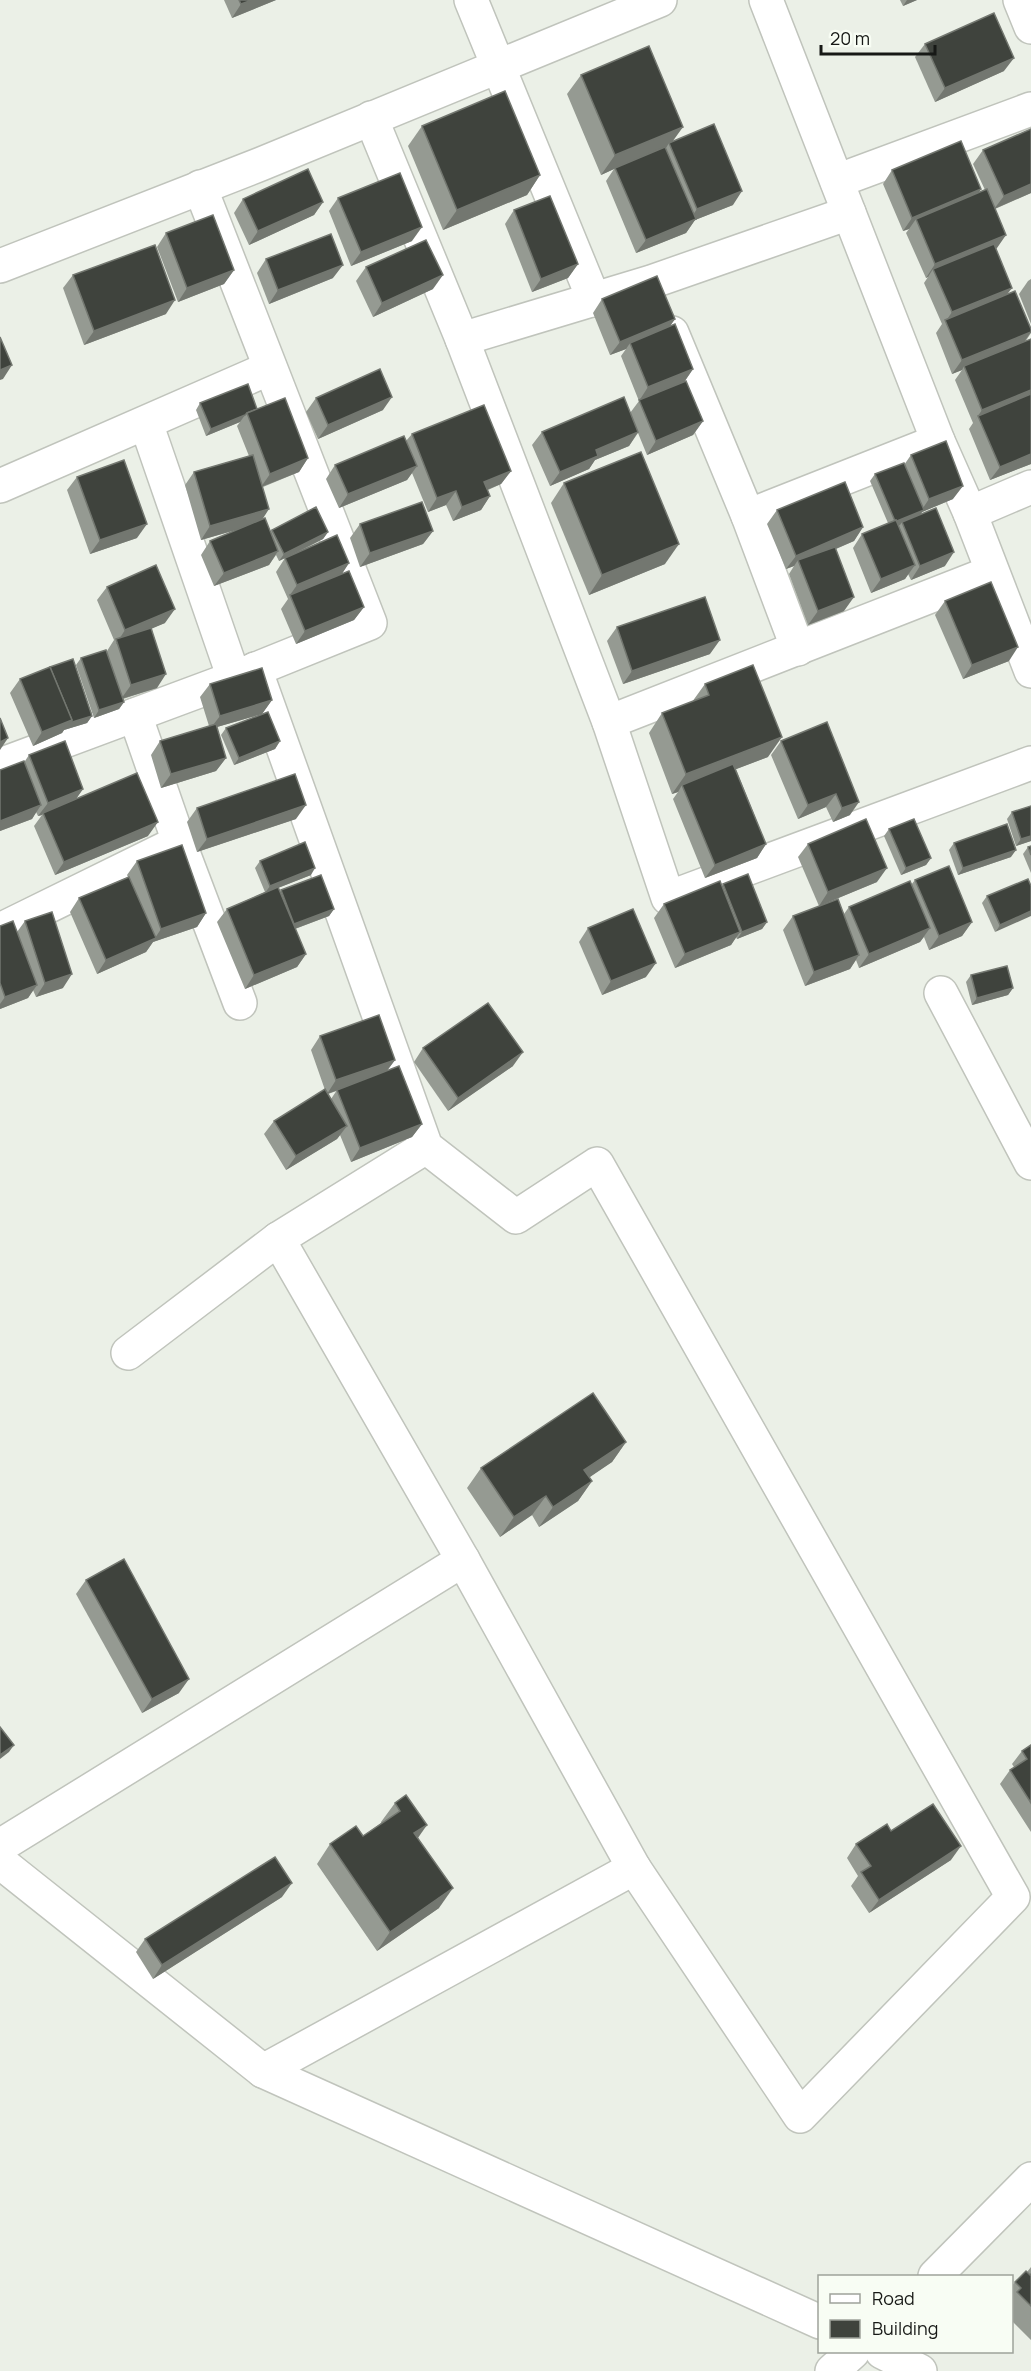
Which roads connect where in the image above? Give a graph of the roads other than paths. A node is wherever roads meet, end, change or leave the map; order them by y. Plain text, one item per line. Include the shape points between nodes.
1 (471, 0) edge
2 (660, 0) edge
3 (766, 0) edge
4 (1020, 0) edge
5 (1031, 27) edge
6 (497, 67) junction
7 (1031, 109) edge
8 (371, 118) junction
9 (837, 181) junction
10 (200, 187) junction
11 (849, 213) junction
12 (0, 266) edge
13 (651, 282) junction
14 (594, 300) junction
15 (462, 339) junction
16 (270, 368) junction
17 (146, 423) junction
18 (938, 441) junction
19 (0, 486) edge
20 (1031, 487) edge
21 (970, 513) junction
22 (748, 516) junction
23 (992, 572) junction
24 (798, 649) junction
25 (1031, 671) edge
26 (245, 674) junction
27 (135, 715) junction
28 (609, 722) junction
29 (4, 753) edge
30 (1031, 763) edge
31 (179, 842) junction
32 (0, 930) edge
33 (941, 993) dead end
34 (240, 1003) dead end
35 (426, 1147) junction
36 (1031, 1163) edge
37 (278, 1239) junction
38 (128, 1353) dead end
39 (463, 1560) junction
40 (0, 1846) edge
41 (0, 1862) edge
42 (634, 1868) junction
43 (263, 2071) junction
44 (1031, 2179) edge
45 (937, 2275) edge
46 (818, 2322) edge
47 (852, 2353) edge
48 (884, 2353) edge
49 (832, 2371) edge
50 (920, 2371) edge

1 - 6 street
2 - 6 street
3 - 9 street
4 - 5 street
6 - 8 street
6 - 14 street
7 - 9 street
8 - 10 street
8 - 15 street
9 - 11 street
10 - 12 street
10 - 16 street
11 - 13 street
11 - 18 street
13 - 14 street
13 - 22 street
14 - 15 street
15 - 28 street
16 - 17 street
16 - 26 street via 370,623
17 - 19 street
17 - 26 street
18 - 21 street
18 - 22 street
20 - 21 street
21 - 23 street
22 - 24 street
23 - 24 street
23 - 25 street
24 - 28 street
26 - 27 street
26 - 35 street
27 - 29 street
27 - 31 street
28 - 30 street via 668,898
31 - 32 street
31 - 34 street
33 - 36 street
35 - 37 street
35 - 42 street via 516,1217 597,1164 1013,1897 800,2116
37 - 38 street
37 - 39 street
39 - 40 street
39 - 42 street
41 - 43 street
42 - 43 street
43 - 46 street
44 - 45 street
47 - 49 street
48 - 50 street

